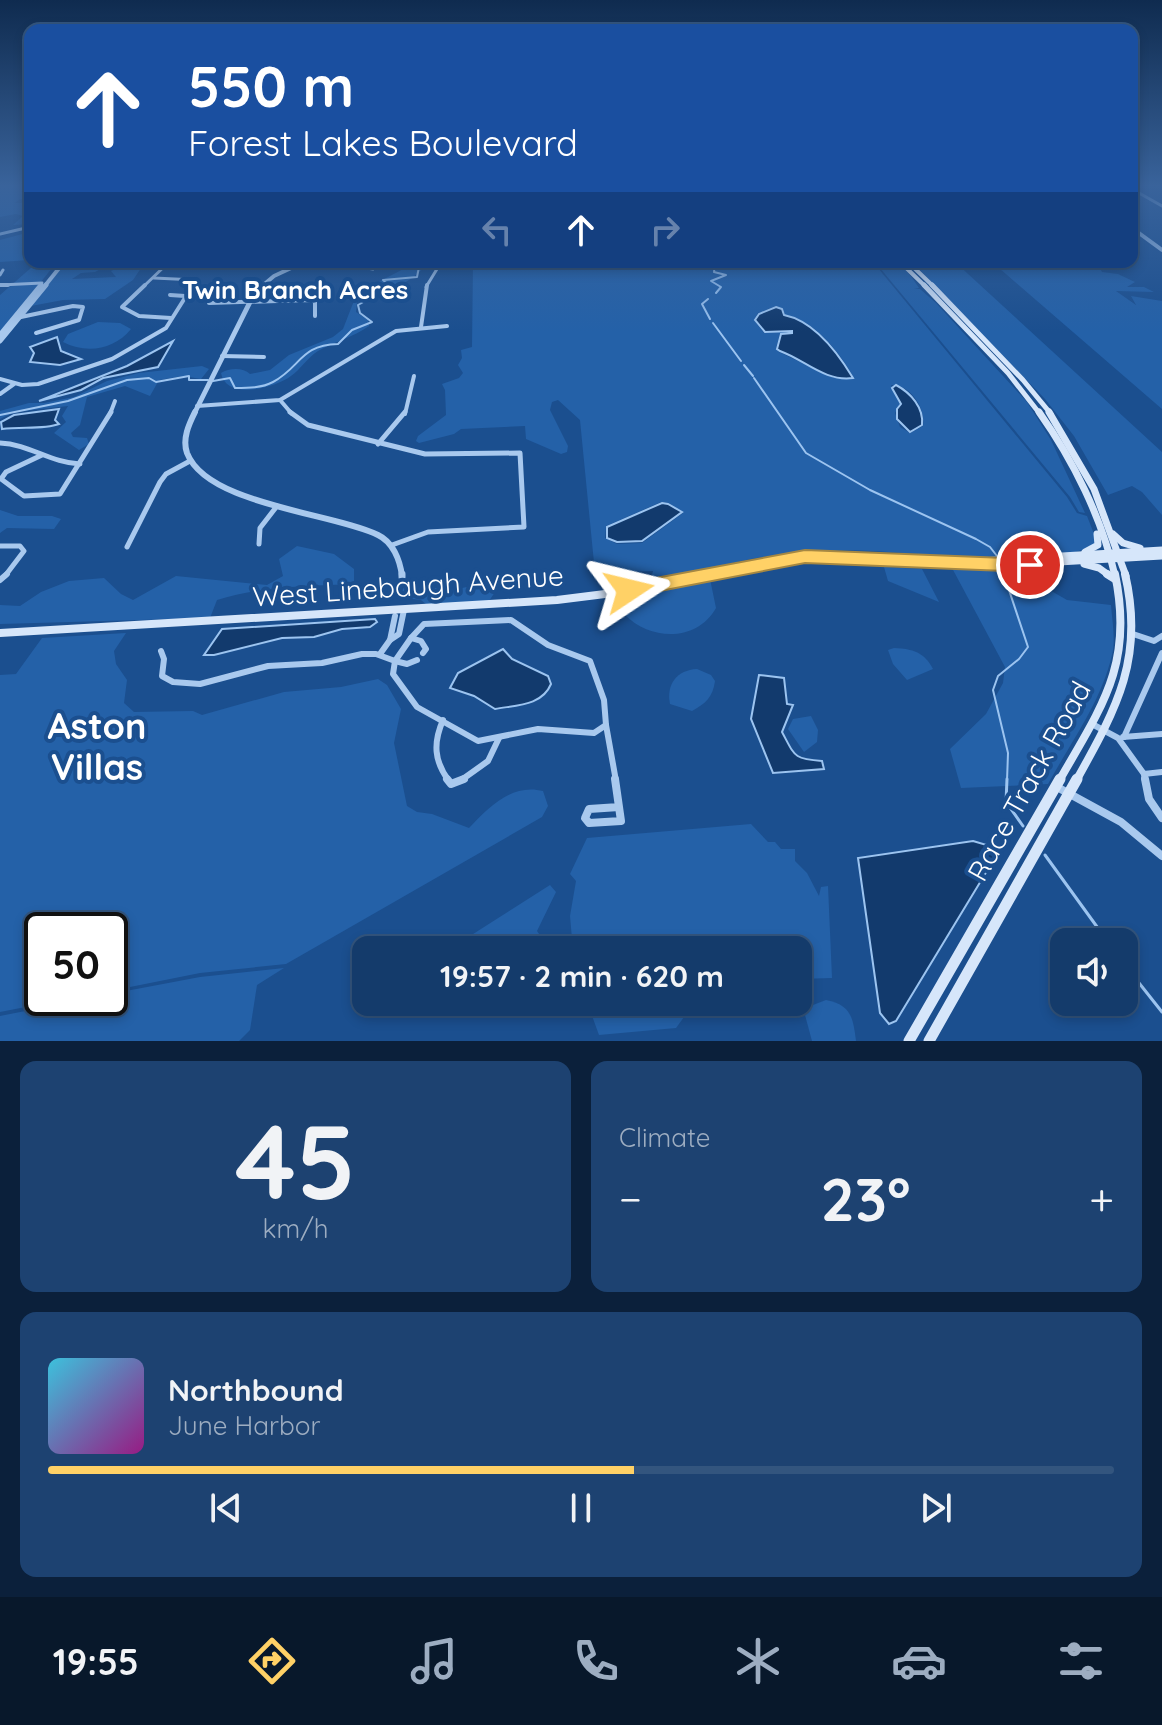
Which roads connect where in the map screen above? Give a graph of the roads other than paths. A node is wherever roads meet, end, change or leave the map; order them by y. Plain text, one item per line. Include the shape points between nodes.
1 (1140, 234) edge
2 (1162, 250) edge
3 (57, 268) edge
4 (164, 268) edge
5 (292, 268) edge
6 (367, 268) edge
7 (909, 268) edge
8 (909, 268) edge
9 (910, 268) edge
10 (373, 269) dead end
11 (437, 269) dead end
12 (3, 270) dead end
13 (0, 275) edge
14 (154, 278) junction
15 (45, 283) junction
16 (0, 285) edge
17 (915, 289) dead end
18 (928, 290) junction
19 (170, 295) dead end
20 (186, 296) junction
21 (250, 302) junction
22 (209, 303) dead end
23 (958, 313) junction
24 (315, 316) dead end
25 (18, 317) junction
26 (172, 318) junction
27 (447, 326) dead end
28 (421, 327) junction
29 (36, 333) dead end
30 (0, 338) edge
31 (222, 356) junction
32 (264, 357) dead end
33 (414, 376) dead end
34 (0, 379) edge
35 (15, 384) junction
36 (0, 394) edge
37 (280, 400) junction
38 (115, 401) dead end
39 (197, 406) junction
40 (0, 443) edge
41 (377, 445) junction
42 (1061, 447) junction
43 (42, 455) junction
44 (190, 461) junction
45 (80, 464) junction
46 (1081, 487) junction
47 (1091, 488) junction
48 (278, 505) junction
49 (1109, 527) junction
50 (259, 544) dead end
51 (392, 545) junction
52 (0, 546) edge
53 (127, 547) dead end
54 (1162, 548) edge
55 (1070, 555) junction
56 (1162, 556) edge
57 (1114, 557) junction
58 (1029, 558) junction
59 (1041, 564) junction
60 (747, 568) junction
61 (402, 577) dead end
62 (0, 580) edge
63 (1116, 580) junction
64 (629, 590) junction
65 (404, 610) junction
66 (385, 611) junction
67 (395, 616) joint
68 (1, 631) edge
69 (1133, 634) junction
70 (1162, 636) edge
71 (411, 638) junction
72 (390, 640) junction
73 (1154, 641) junction
74 (161, 651) dead end
75 (423, 653) dead end
76 (1162, 653) edge
77 (380, 654) junction
78 (417, 660) dead end
79 (395, 661) junction
80 (443, 720) junction
81 (1092, 724) junction
82 (606, 725) junction
83 (1105, 730) junction
84 (1162, 734) edge
85 (499, 738) junction
86 (1121, 738) junction
87 (1162, 772) edge
88 (1144, 774) junction
89 (1056, 787) junction
90 (1069, 794) junction
91 (619, 807) junction
92 (1162, 818) edge
93 (1162, 856) edge
94 (909, 1041) edge
95 (929, 1041) edge

1 - 2 street
3 - 15 street
4 - 14 street
5 - 21 street via 265,282
6 - 10 street
7 - 17 main road via 922,287
8 - 18 main road, Race Track Road
9 - 23 main road, Race Track Road
11 - 28 street via 427,282
12 - 13 street
14 - 20 street via 196,280
14 - 26 street via 122,307 152,318
15 - 16 street
15 - 25 street
18 - 23 main road
18 - 42 main road, Race Track Road via 1029,398
19 - 20 street
20 - 26 street
21 - 22 street
21 - 24 street via 311,300
21 - 31 street
23 - 47 main road, Race Track Road via 1050,413
25 - 29 street via 83,307 79,320
25 - 30 street
26 - 35 street via 160,333 112,359 47,383
27 - 28 street
28 - 37 street via 390,333
31 - 32 street
31 - 39 street
33 - 41 street via 404,417
34 - 35 street
35 - 36 street
37 - 39 street
37 - 41 street via 308,425
38 - 45 street
39 - 44 street via 183,439
40 - 43 street via 30,445
41 - 51 street via 425,454 520,453 524,527 428,532
42 - 46 main road, Race Track Road
42 - 47 main road
43 - 45 street via 58,464
43 - 45 street via 1,479 24,496 53,496 64,490
44 - 48 street via 222,488
44 - 53 street via 160,482
46 - 55 main road via 1099,543
46 - 57 main road, Race Track Road
47 - 49 main road, Race Track Road
48 - 50 street via 262,523
48 - 51 street via 363,528
49 - 54 main road via 1128,546
49 - 57 main road, Race Track Road
51 - 61 street
52 - 62 street via 20,546 24,551
54 - 57 main road
55 - 57 main road
55 - 59 main road
56 - 57 main road
57 - 59 main road
57 - 63 main road, Race Track Road
57 - 69 main road, Race Track Road via 1131,602
58 - 59 main road
58 - 60 main road via 986,565 825,556
58 - 60 main road via 961,561 816,553
59 - 63 main road via 1089,564
60 - 64 main road
60 - 64 main road, West Linebaugh Avenue
63 - 81 main road, Race Track Road via 1122,624 1118,662
64 - 65 main road, West Linebaugh Avenue
65 - 66 main road, West Linebaugh Avenue
65 - 72 street via 399,634
66 - 67 main road
66 - 68 main road, West Linebaugh Avenue
67 - 72 street
69 - 73 street
69 - 83 main road, Race Track Road via 1127,680
70 - 73 street
71 - 75 street via 421,641
71 - 79 street
71 - 82 street via 432,621 511,620 548,645 590,661 607,712
72 - 77 street
73 - 76 street
74 - 77 street via 162,676 177,683 218,682 269,666
76 - 86 street
77 - 79 street
78 - 79 street
79 - 80 street via 393,674 417,707
80 - 85 street via 474,740
80 - 85 street via 434,749 451,784 482,767
81 - 83 street
81 - 89 main road, Race Track Road
82 - 85 street via 594,733 538,729
82 - 91 street
83 - 86 street
83 - 90 main road, Race Track Road
84 - 86 street
86 - 88 street
87 - 88 street
88 - 92 street via 1149,799
89 - 90 street
89 - 94 main road, Race Track Road
90 - 93 street via 1121,822
90 - 95 main road, Race Track Road
91 - 91 street via 621,821 589,823 585,818 589,809

